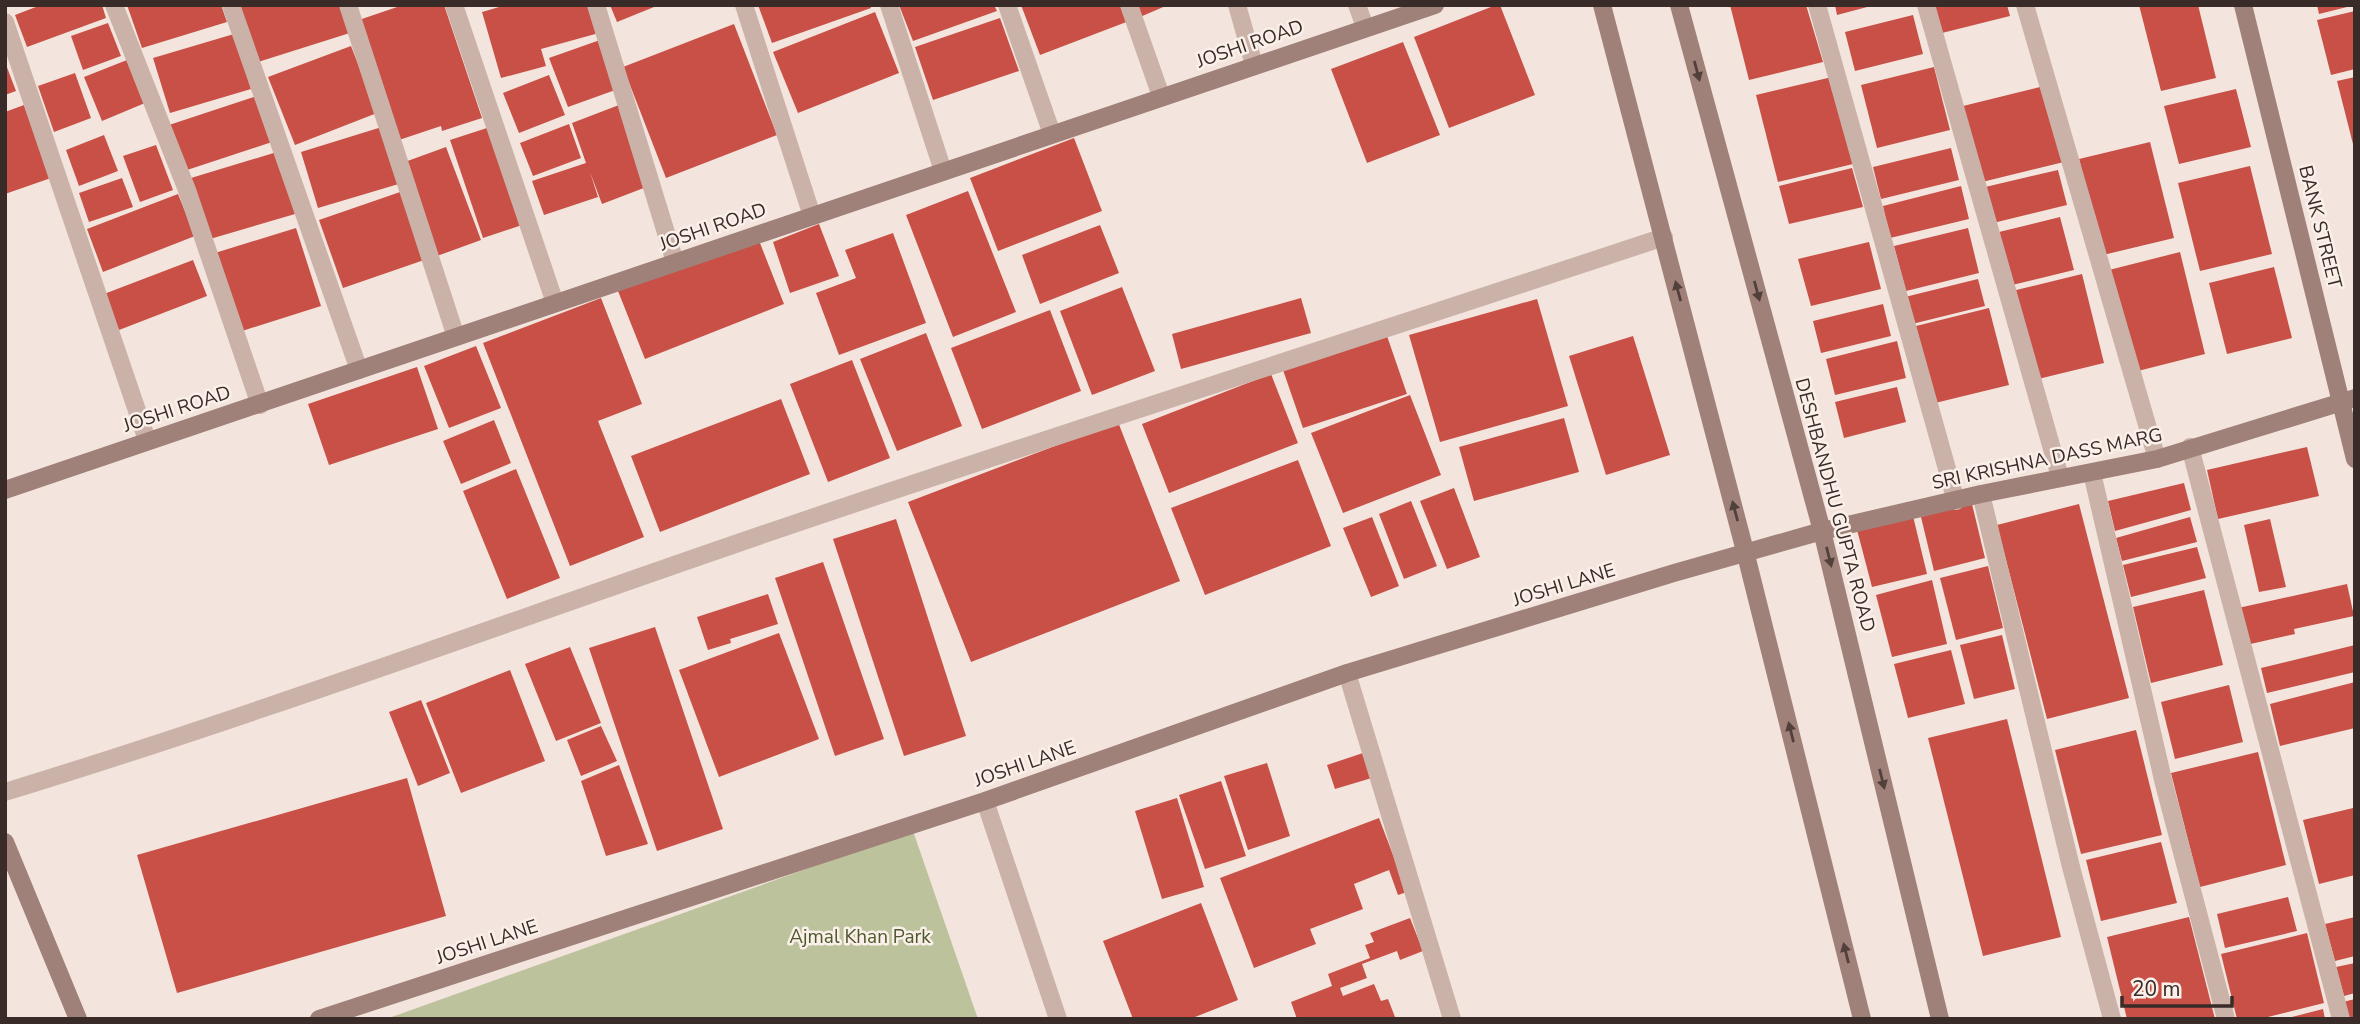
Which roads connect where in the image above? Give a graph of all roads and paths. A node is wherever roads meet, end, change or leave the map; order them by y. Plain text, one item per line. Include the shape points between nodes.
1 (114, 5) edge
2 (231, 5) edge
3 (348, 5) edge
4 (454, 5) edge
5 (596, 5) edge
6 (744, 5) edge
7 (888, 5) edge
8 (1007, 5) edge
9 (1129, 5) edge
10 (1237, 5) edge
11 (1357, 5) edge
12 (1435, 5) edge
13 (1602, 5) edge
14 (1679, 5) edge
15 (1817, 5) edge
16 (1926, 5) edge
17 (2025, 5) edge
18 (2243, 5) edge
19 (5, 22) edge
20 (1364, 27) junction
21 (1254, 65) junction
22 (1161, 96) junction
23 (1052, 134) junction
24 (943, 171) junction
25 (812, 216) junction
26 (1664, 237) junction
27 (675, 262) junction
28 (555, 303) junction
29 (456, 337) junction
30 (359, 370) junction
31 (2348, 400) edge
32 (260, 405) junction
33 (147, 440) junction
34 (2190, 447) junction
35 (2157, 459) junction
36 (2355, 459) edge
37 (2092, 473) junction
38 (2060, 477) junction
39 (5, 490) edge
40 (1981, 494) junction
41 (1956, 501) junction
42 (1822, 531) junction
43 (1745, 551) junction
44 (1347, 673) junction
45 (5, 792) edge
46 (985, 801) junction
47 (5, 842) edge
48 (78, 1019) edge
49 (319, 1019) edge
50 (1058, 1019) edge
51 (1452, 1019) edge
52 (1862, 1019) edge
53 (1940, 1019) edge
54 (2112, 1019) edge
55 (2227, 1019) edge
56 (2341, 1019) edge

1 - 32 street via 187,190
2 - 30 street
3 - 29 street
4 - 28 street
5 - 27 street
6 - 25 street
7 - 24 street
8 - 23 street
9 - 22 street
10 - 21 street
11 - 20 street
12 - 20 street, JOSHI ROAD
13 - 26 street
14 -> 42 street, DESHBANDHU GUPTA ROAD
15 - 41 street
16 - 38 street
17 - 35 street
18 - 31 street, BANK STREET
19 - 33 street
20 - 21 street, JOSHI ROAD
21 - 22 street, JOSHI ROAD
22 - 23 street, JOSHI ROAD
23 - 24 street, JOSHI ROAD
24 - 25 street, JOSHI ROAD
25 - 27 street, JOSHI ROAD
43 -> 26 street
26 - 45 street via 859,502 216,725
27 - 28 street, JOSHI ROAD
28 - 29 street, JOSHI ROAD
29 - 30 street, JOSHI ROAD
30 - 32 street, JOSHI ROAD
31 - 34 street, SRI KRISHNA DASS MARG
31 - 36 street, BANK STREET
32 - 33 street, JOSHI ROAD
33 - 39 street, JOSHI ROAD
34 - 35 street, SRI KRISHNA DASS MARG
34 - 56 street
35 - 37 street, SRI KRISHNA DASS MARG
37 - 38 street, SRI KRISHNA DASS MARG
37 - 55 street via 2164,784
38 - 40 street, SRI KRISHNA DASS MARG
40 - 41 street, SRI KRISHNA DASS MARG
40 - 54 street
41 - 42 street, SRI KRISHNA DASS MARG
42 - 43 street, SRI KRISHNA DASS MARG
42 -> 53 street, DESHBANDHU GUPTA ROAD
43 - 44 street, JOSHI LANE
52 -> 43 street
44 - 46 street, JOSHI LANE
44 - 51 street
46 - 49 street, JOSHI LANE
46 - 50 street
47 - 48 street

